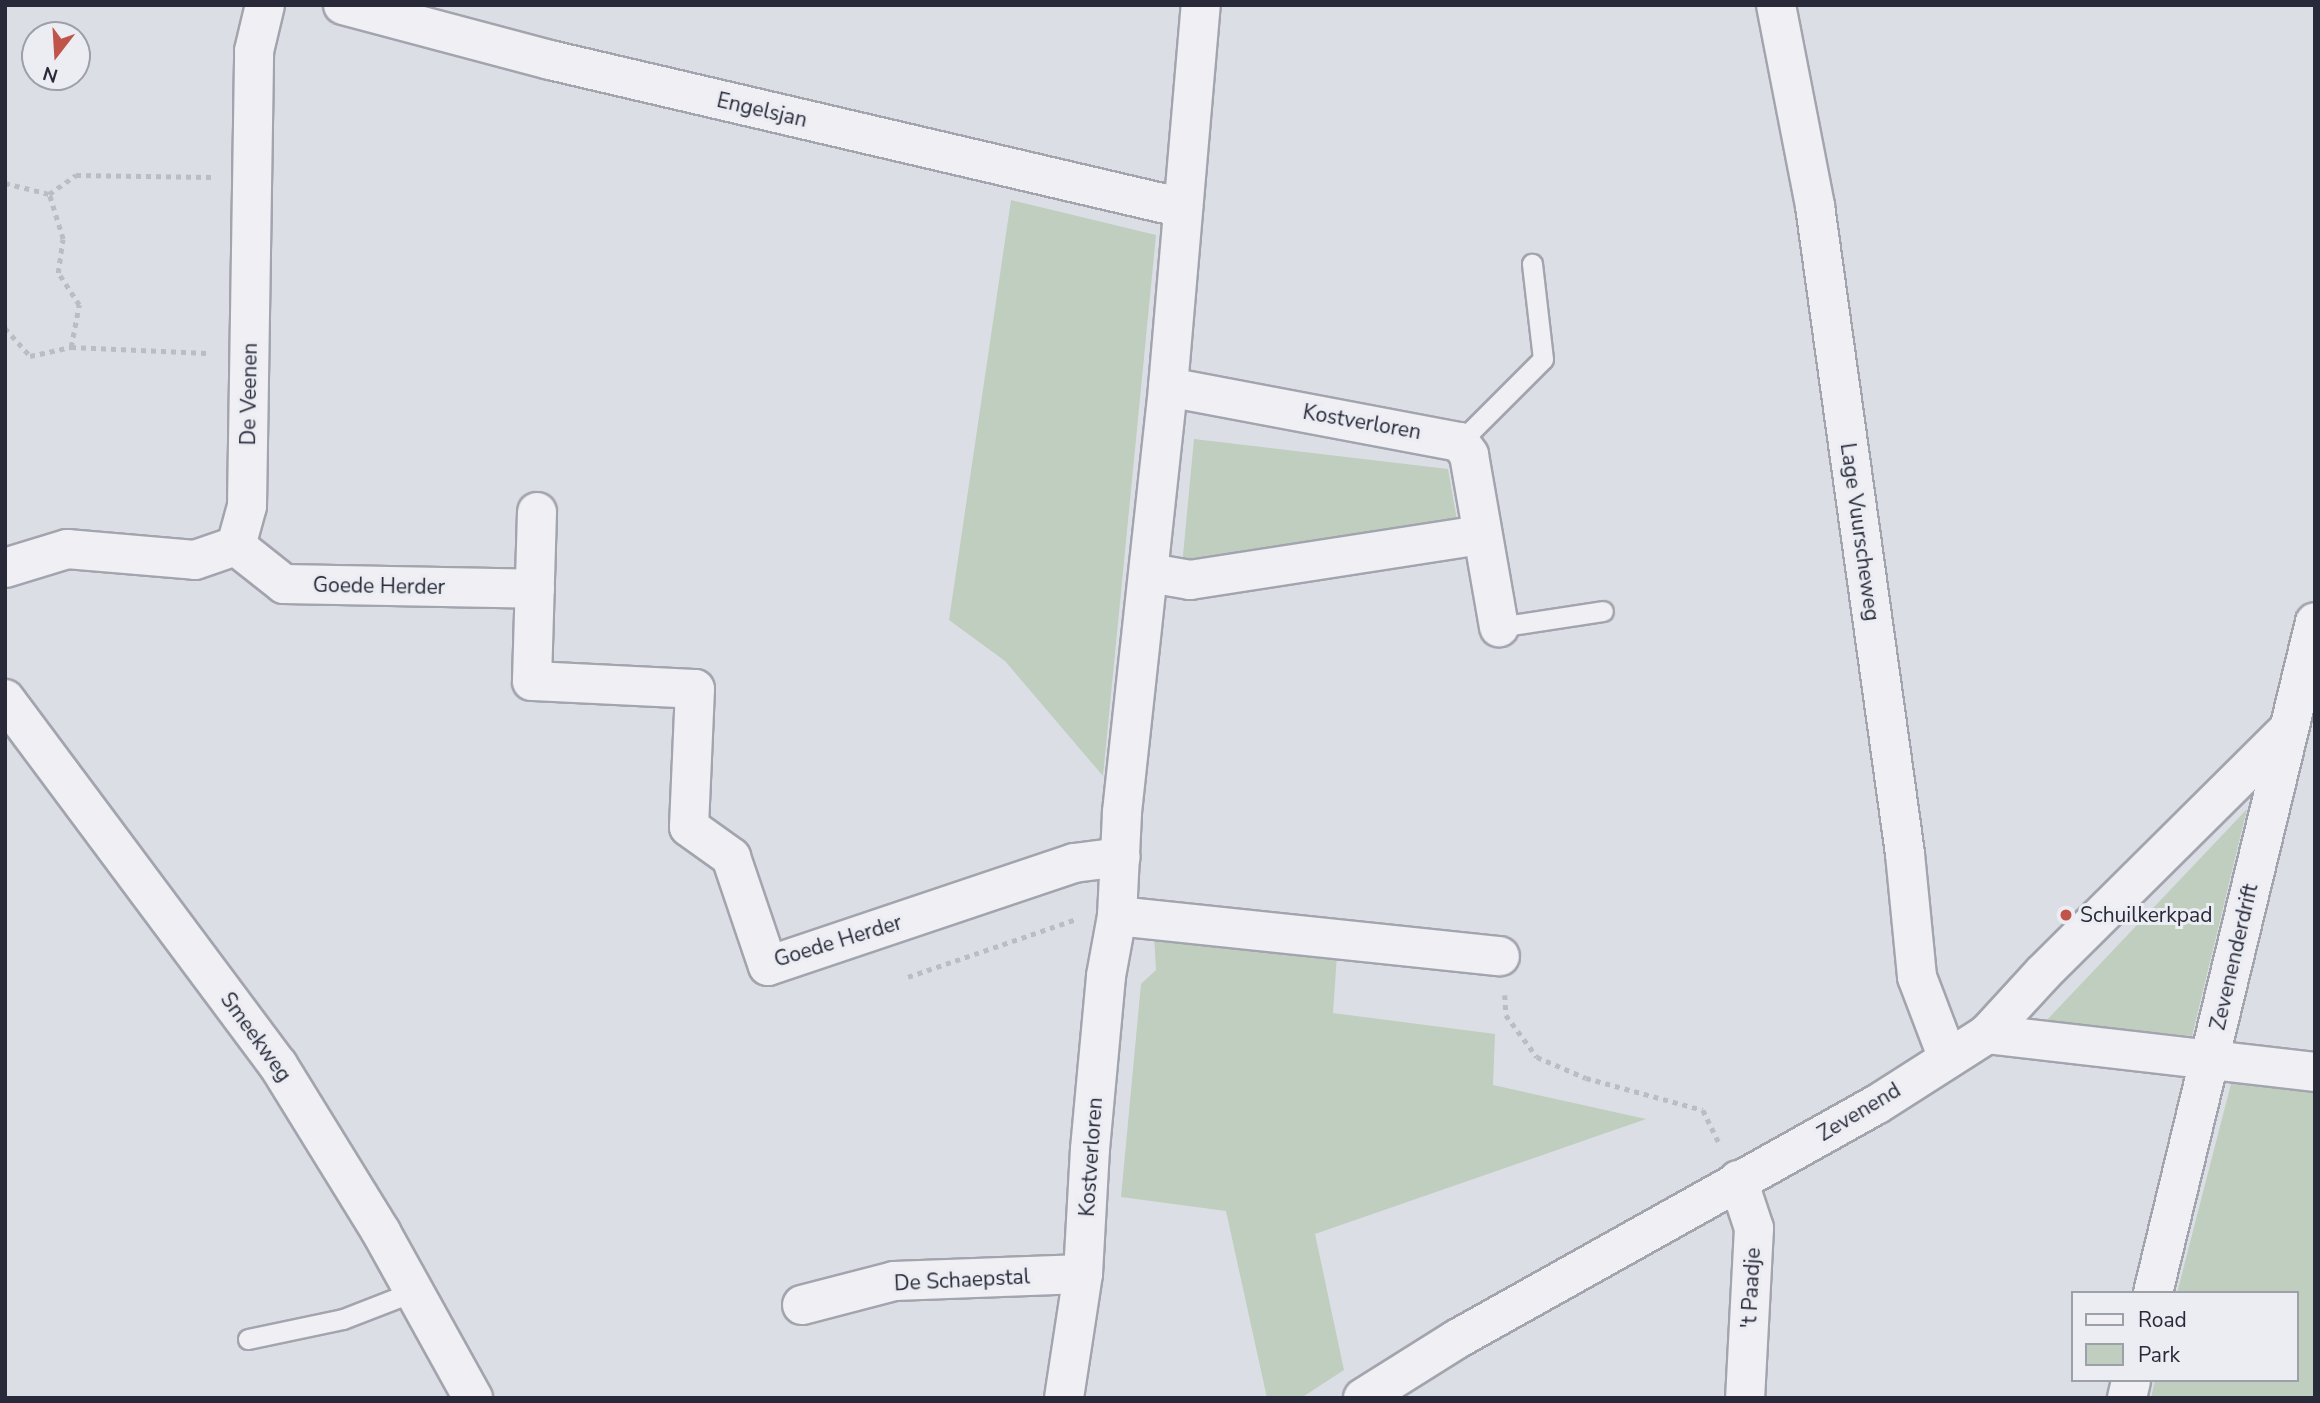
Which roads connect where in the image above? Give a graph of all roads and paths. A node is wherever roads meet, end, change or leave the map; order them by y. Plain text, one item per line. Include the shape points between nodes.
1 (265, 5) edge
2 (343, 5) edge
3 (1201, 5) edge
4 (1776, 5) edge
5 (252, 178) junction
6 (5, 183) edge
7 (48, 194) junction
8 (1183, 208) junction
9 (1532, 264) dead end
10 (5, 328) edge
11 (71, 347) junction
12 (249, 355) junction
13 (1168, 387) junction
14 (1460, 442) junction
15 (537, 512) dead end
16 (1481, 536) junction
17 (236, 546) junction
18 (5, 568) edge
19 (1150, 573) junction
20 (535, 589) junction
21 (1603, 611) dead end
22 (2315, 622) edge
23 (1499, 627) joint
24 (5, 699) edge
25 (2285, 733) junction
26 (1121, 857) junction
27 (1117, 916) junction
28 (1500, 956) joint
29 (908, 977) dead end
30 (1987, 1034) junction
31 (1947, 1056) junction
32 (2211, 1057) junction
33 (2315, 1072) edge
34 (1738, 1180) junction
35 (1083, 1274) junction
36 (2153, 1291) edge
37 (415, 1292) junction
38 (802, 1305) dead end
39 (248, 1339) dead end
40 (473, 1398) edge
41 (1064, 1398) edge
42 (1363, 1398) edge
43 (1745, 1398) edge

1 - 5 street, De Veenen via 254,51
2 - 8 street, Engelsjan via 564,63
3 - 8 street, Kostverloren
4 - 31 street, Lage Vuurscheweg via 1815,206 1905,854 1917,977
5 - 7 path via 76,175
5 - 12 street, De Veenen
6 - 7 path
7 - 11 path via 63,239 58,272 79,305
8 - 13 street, Kostverloren
9 - 14 lane via 1543,359
10 - 11 path via 30,356
11 - 12 path
12 - 17 street, De Veenen via 247,506
13 - 14 street, Kostverloren
13 - 19 street, Kostverloren
14 - 16 street via 1469,455
15 - 20 street, Goede Herder
16 - 19 street via 1190,580
16 - 23 street
17 - 18 street via 195,559 67,549
17 - 20 street, Goede Herder via 284,584
19 - 26 street, Kostverloren
20 - 26 street, Goede Herder via 532,681 695,689 690,827 731,857 768,966 1074,863
21 - 23 lane
22 - 25 street, Zevenenderdrift
24 - 37 street, Smeekweg via 278,1065
25 - 30 street, Zevenend
25 - 32 street, Zevenenderdrift
26 - 27 street, Kostverloren
27 - 28 street
27 - 29 path via 1069,920
27 - 35 street, Kostverloren via 1104,1002
28 - 34 path via 1507,1015 1537,1057 1586,1078 1703,1110
30 - 31 street, Zevenend
30 - 32 street
31 - 34 street, Zevenend via 1876,1105
32 - 33 street
32 - 36 street, Zevenenderdrift
34 - 42 street, Zevenend
34 - 43 street, 't Paadje via 1754,1228
35 - 38 street, De Schaepstal via 894,1281
35 - 41 street, Kostverloren
37 - 39 lane via 343,1320
37 - 40 street, Smeekweg

